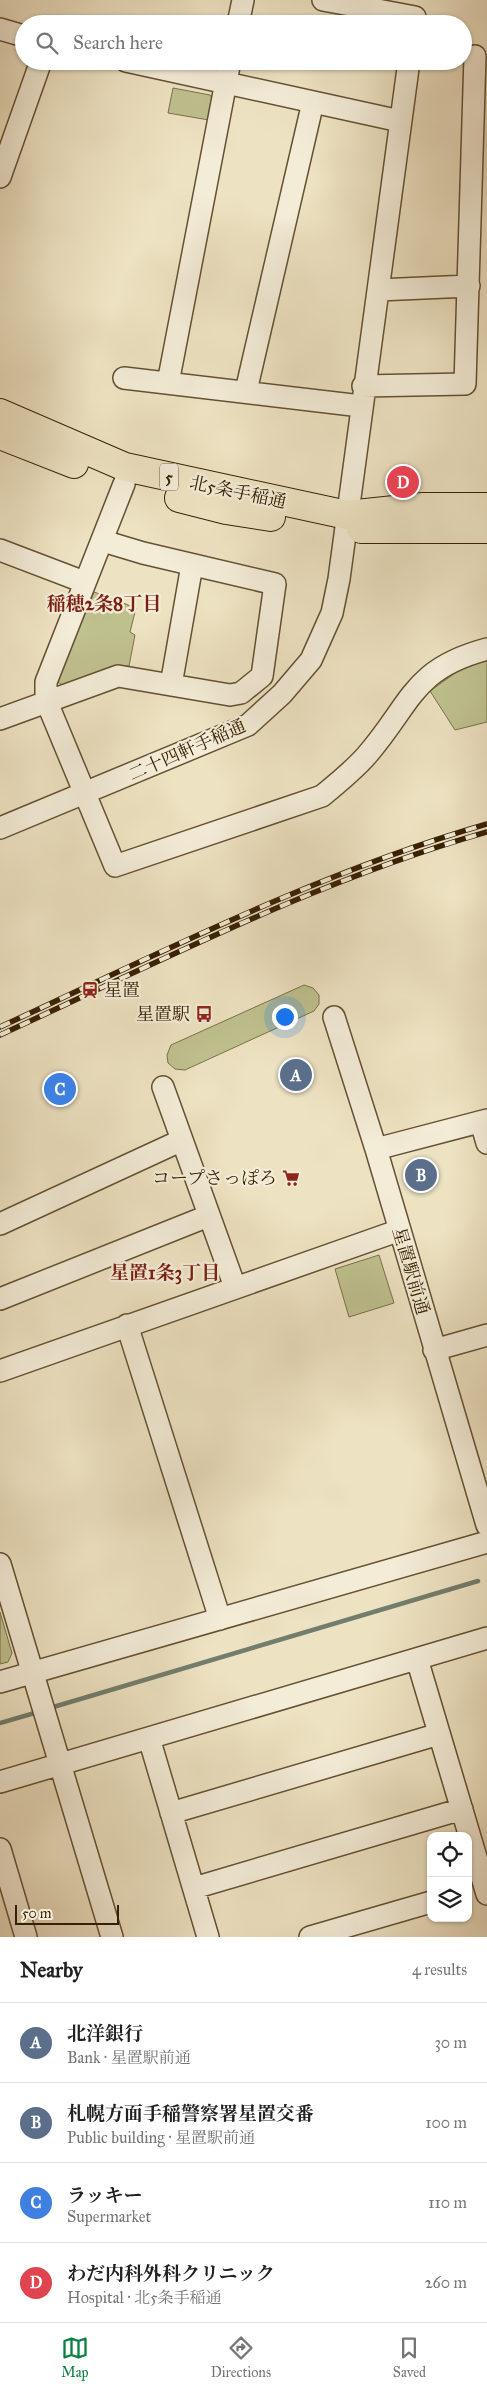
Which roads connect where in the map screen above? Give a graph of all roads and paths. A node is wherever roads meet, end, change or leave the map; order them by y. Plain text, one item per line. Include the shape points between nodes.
1 (243, 0) edge
2 (322, 0) edge
3 (415, 14) edge
4 (240, 15) edge
5 (0, 29) edge
6 (15, 33) edge
7 (475, 54) edge
8 (38, 70) edge
9 (165, 70) edge
10 (228, 70) edge
11 (408, 70) edge
12 (226, 84) junction
13 (313, 102) junction
14 (400, 121) junction
15 (0, 177) edge
16 (469, 286) junction
17 (378, 290) junction
18 (124, 378) dead end
19 (168, 383) junction
20 (246, 391) junction
21 (362, 396) junction
22 (0, 413) edge
23 (0, 435) edge
24 (124, 484) junction
25 (487, 507) edge
26 (346, 522) junction
27 (487, 529) edge
28 (103, 541) junction
29 (0, 550) edge
30 (192, 565) junction
31 (84, 582) junction
32 (487, 649) edge
33 (171, 685) junction
34 (46, 700) junction
35 (0, 719) edge
36 (84, 794) junction
37 (0, 828) edge
38 (334, 1017) dead end
39 (163, 1087) dead end
40 (484, 1121) edge
41 (180, 1141) junction
42 (487, 1143) edge
43 (376, 1149) junction
44 (208, 1216) junction
45 (0, 1224) edge
46 (400, 1230) junction
47 (235, 1286) junction
48 (0, 1299) edge
49 (127, 1325) junction
50 (487, 1335) edge
51 (434, 1350) junction
52 (0, 1371) edge
53 (487, 1525) edge
54 (487, 1542) edge
55 (0, 1564) edge
56 (220, 1619) junction
57 (487, 1638) edge
58 (417, 1659) junction
59 (33, 1672) junction
60 (0, 1682) edge
61 (439, 1734) junction
62 (149, 1738) junction
63 (61, 1764) junction
64 (0, 1782) edge
65 (462, 1810) junction
66 (170, 1813) junction
67 (0, 1849) edge
68 (194, 1888) junction
69 (480, 1890) edge
70 (427, 1903) edge
71 (26, 1937) edge
72 (112, 1937) edge
73 (208, 1937) edge
74 (310, 1937) edge

1 - 4 street
2 - 3 street
5 - 6 street
7 - 16 street
8 - 15 street
9 - 12 street
10 - 12 street
11 - 14 street, 二十四軒手稲通
12 - 13 street
12 - 19 street
13 - 14 street
13 - 20 street
14 - 17 street, 二十四軒手稲通
16 - 17 street
16 - 21 street via 465,384
17 - 21 street, 二十四軒手稲通
18 - 19 street
19 - 20 street
20 - 21 street
21 - 26 street, 二十四軒手稲通
22 - 26 highway, 北5条手稲通 / 5 via 125,467
23 - 24 highway, 北5条手稲通 / 5
24 - 26 highway, 北5条手稲通 / 5 via 226,510
24 - 28 street
25 - 26 highway, 北5条手稲通 / 5 via 423,508
26 - 27 highway, 北5条手稲通 / 5
26 - 36 street, 二十四軒手稲通 via 332,613 311,660 282,694 248,725
28 - 30 street
28 - 31 street
29 - 31 street
30 - 33 street
30 - 33 street via 275,584 262,676 241,693 230,695
31 - 34 street via 46,682
32 - 36 street via 459,656 430,674 412,692 368,754 322,796 304,803 115,866
33 - 34 street via 118,676
34 - 35 street
34 - 36 street
36 - 37 street, 二十四軒手稲通
38 - 43 street, 星置駅前通
39 - 41 street
40 - 42 street
40 - 43 street
41 - 44 street
41 - 45 street
43 - 46 street, 星置駅前通
44 - 47 street
44 - 48 street
46 - 47 street
46 - 51 street, 星置駅前通
47 - 49 street
49 - 52 street
49 - 56 street
50 - 51 street
51 - 53 street, 星置駅前通
54 - 56 street
55 - 59 street
56 - 59 street
57 - 58 street
58 - 61 street
58 - 62 street
59 - 60 street
59 - 63 street
61 - 65 street
61 - 66 street
62 - 63 street
62 - 66 street
63 - 64 street
63 - 72 street
65 - 68 street
65 - 69 street
66 - 68 street
67 - 71 street
68 - 73 street
70 - 74 street

